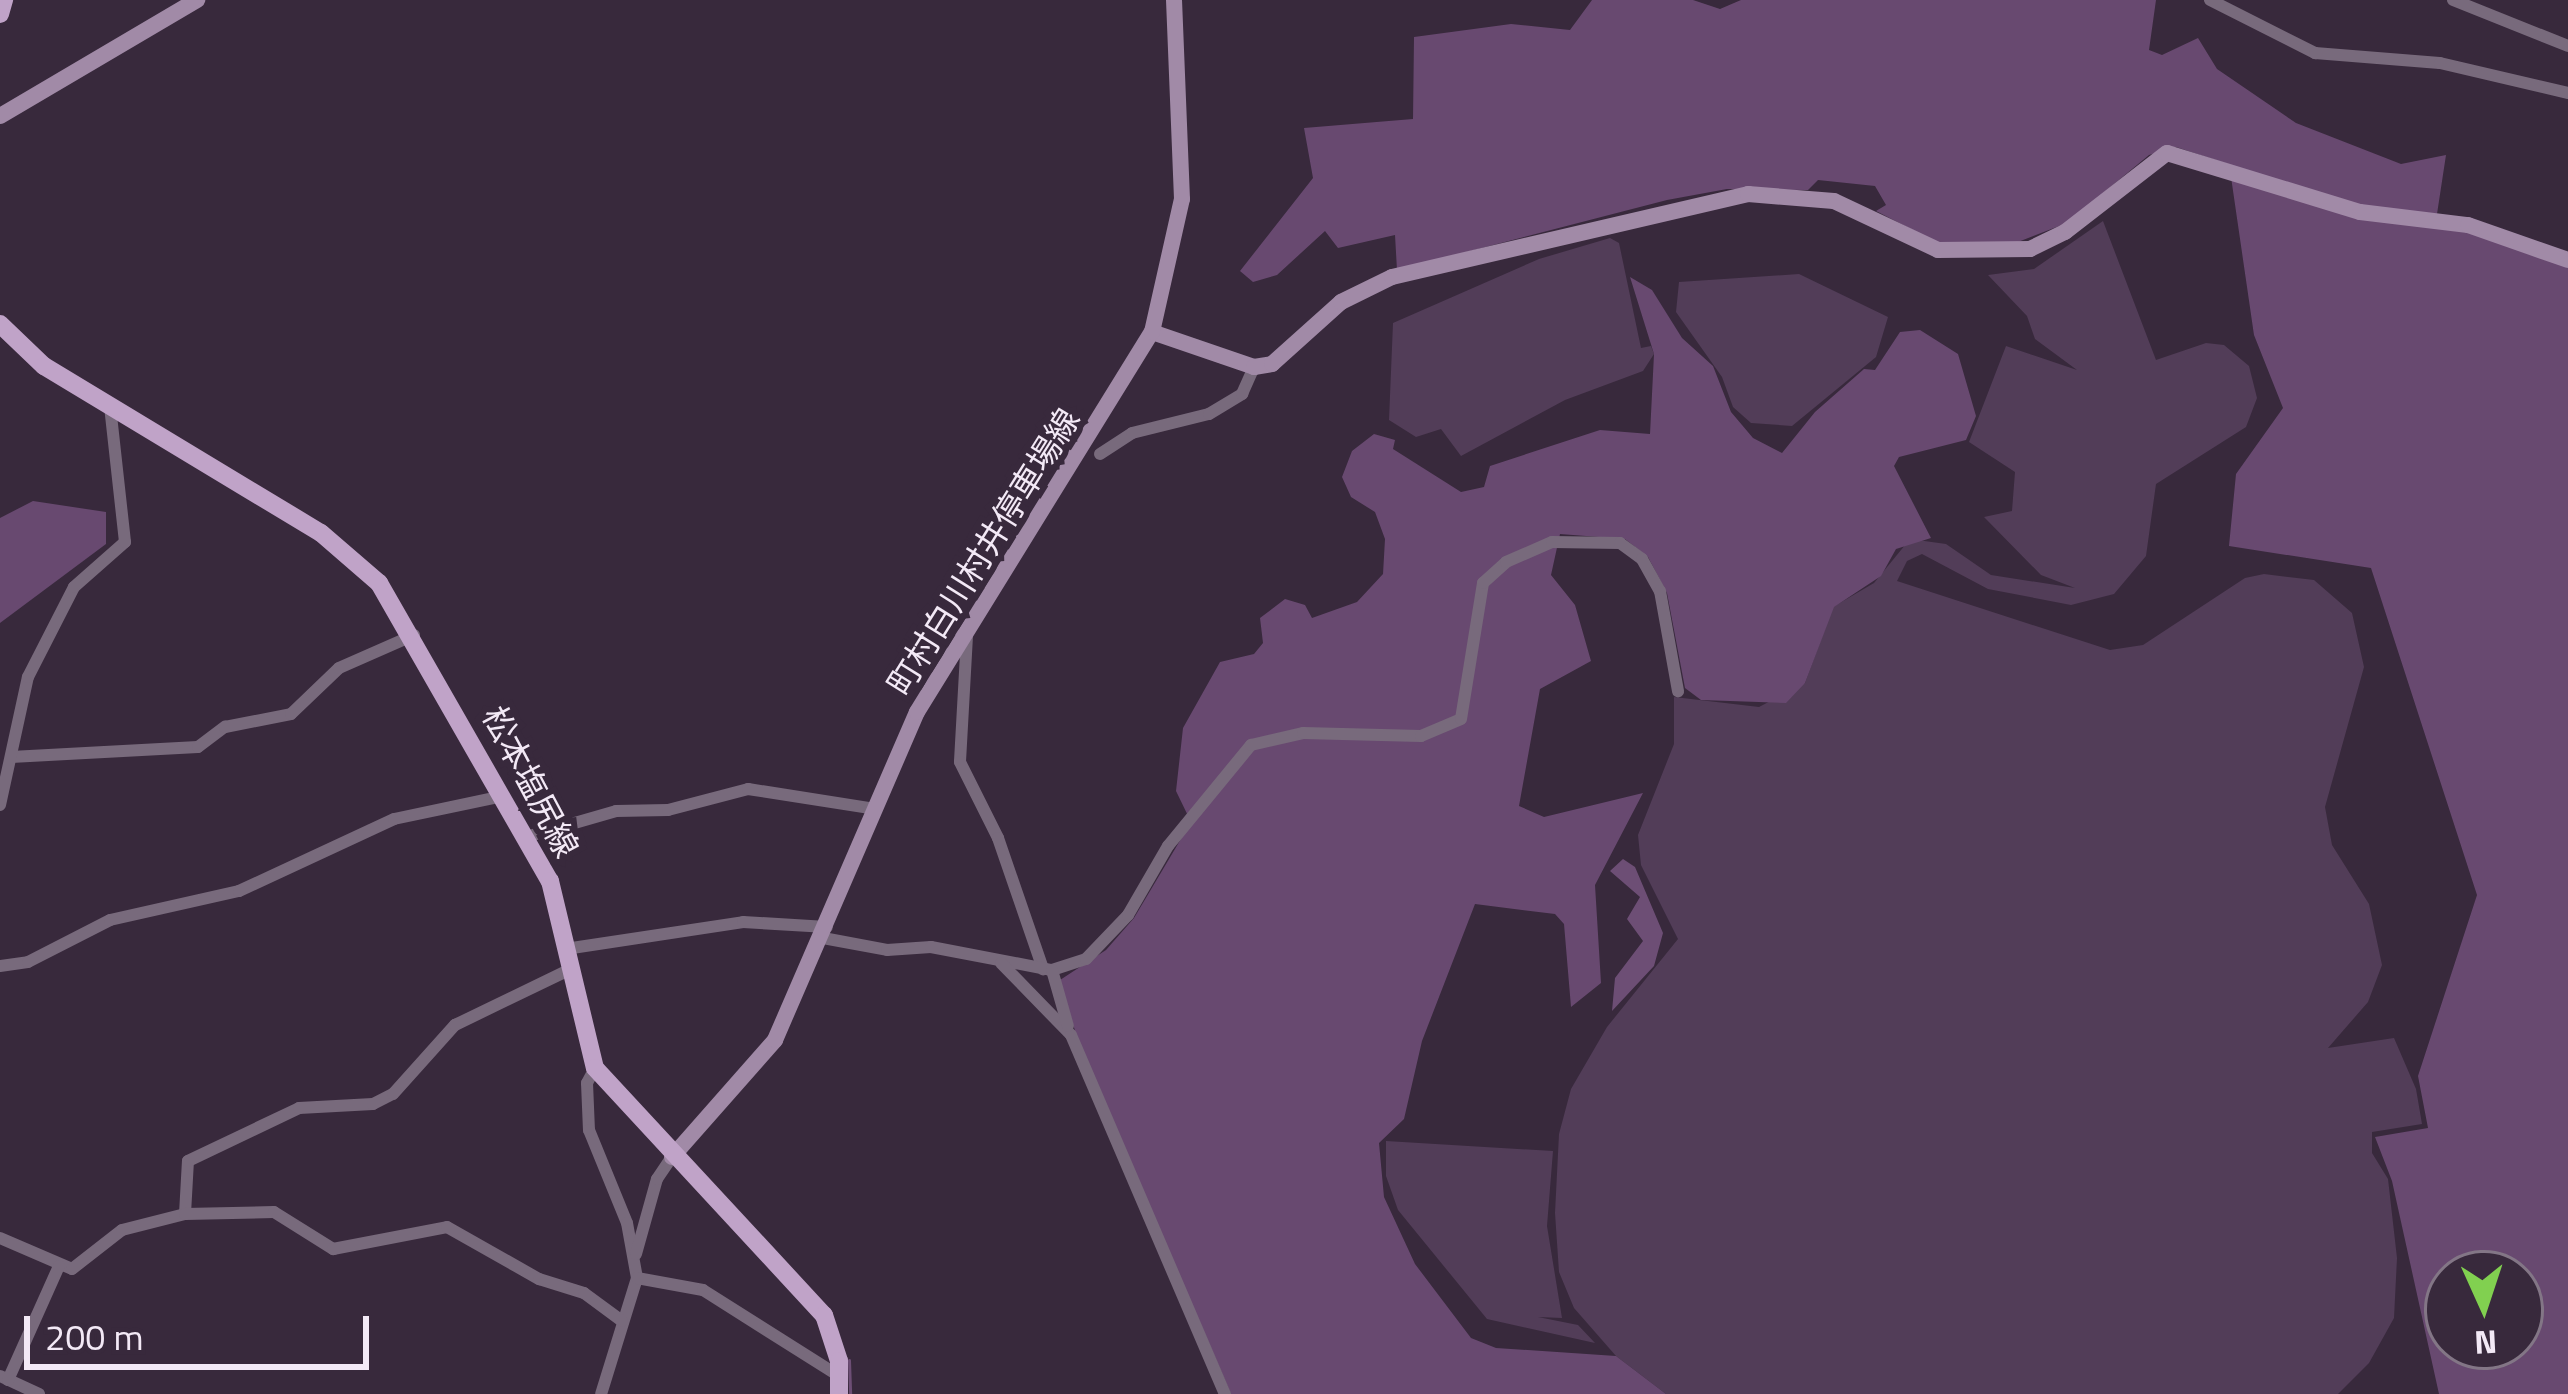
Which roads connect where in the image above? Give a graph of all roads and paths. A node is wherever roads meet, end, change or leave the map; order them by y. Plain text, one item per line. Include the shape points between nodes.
1 (4, 0) edge
2 (197, 0) edge
3 (1174, 0) edge
4 (2210, 0) edge
5 (2453, 0) edge
6 (0, 14) edge
7 (2568, 46) edge
8 (2568, 93) edge
9 (0, 116) edge
10 (2568, 260) edge
11 (0, 324) edge
12 (1152, 332) junction
13 (1254, 368) junction
14 (110, 406) junction
15 (1100, 454) dead end
16 (968, 626) junction
17 (415, 635) junction
18 (1678, 691) dead end
19 (7, 761) edge
20 (503, 796) junction
21 (0, 805) edge
22 (876, 809) junction
23 (526, 837) junction
24 (825, 932) junction
25 (573, 957) junction
26 (1001, 963) junction
27 (0, 966) edge
28 (1047, 969) junction
29 (1071, 1035) junction
30 (595, 1068) junction
31 (673, 1157) junction
32 (185, 1214) junction
33 (0, 1238) edge
34 (636, 1255) junction
35 (59, 1266) junction
36 (638, 1278) junction
37 (622, 1321) junction
38 (4, 1378) edge
39 (839, 1385) edge
40 (39, 1394) edge
41 (601, 1394) edge
42 (1225, 1394) edge

1 - 6 main road
2 - 9 street
3 - 12 street, 町村白川村井停車場線 via 1182,199
4 - 8 street via 2315,52 2453,65
5 - 7 street
10 - 13 street via 2468,225 2360,212 2167,153 2065,232 2030,249 1966,255 1906,238 1834,201 1776,193 1716,197 1392,277 1341,302 1272,364
11 - 14 main road, 松本塩尻線 via 44,367
12 - 13 street
12 - 16 street, 町村白川村井停車場線
13 - 15 street via 1242,394 1209,414 1132,433
14 - 17 main road, 松本塩尻線 via 321,533 380,583
14 - 19 street via 125,542 61,609 28,677
16 - 22 street, 町村白川村井停車場線 via 917,712
16 - 28 street via 960,762
17 - 19 street via 339,668 291,714 225,727 198,747
17 - 20 main road, 松本塩尻線
18 - 28 street via 1660,591 1642,560 1603,540 1532,548 1483,583 1461,719 1420,736 1303,733 1251,746 1168,846 1105,944
19 - 21 street
20 - 23 main road, 松本塩尻線
20 - 27 street via 394,819 239,892 110,920 28,962
22 - 23 street via 748,789 668,810 616,811
22 - 24 street, 町村白川村井停車場線
23 - 25 main road, 松本塩尻線
24 - 25 street via 743,922
24 - 26 street via 886,950 931,946
24 - 31 street, 町村白川村井停車場線 via 775,1040
25 - 30 main road, 松本塩尻線
25 - 32 street via 455,1025 393,1094 373,1104 299,1108 188,1161
26 - 28 street
26 - 29 street
28 - 29 street
29 - 42 street
30 - 31 main road
30 - 34 street via 587,1083 589,1130
31 - 34 street via 657,1179
31 - 39 main road via 824,1315
32 - 35 street via 122,1230 83,1267
32 - 37 street via 274,1212 333,1249 447,1227 538,1279 584,1293
33 - 35 street
34 - 36 street
35 - 38 street
36 - 37 street
36 - 39 street via 703,1290
37 - 41 street
38 - 40 street

